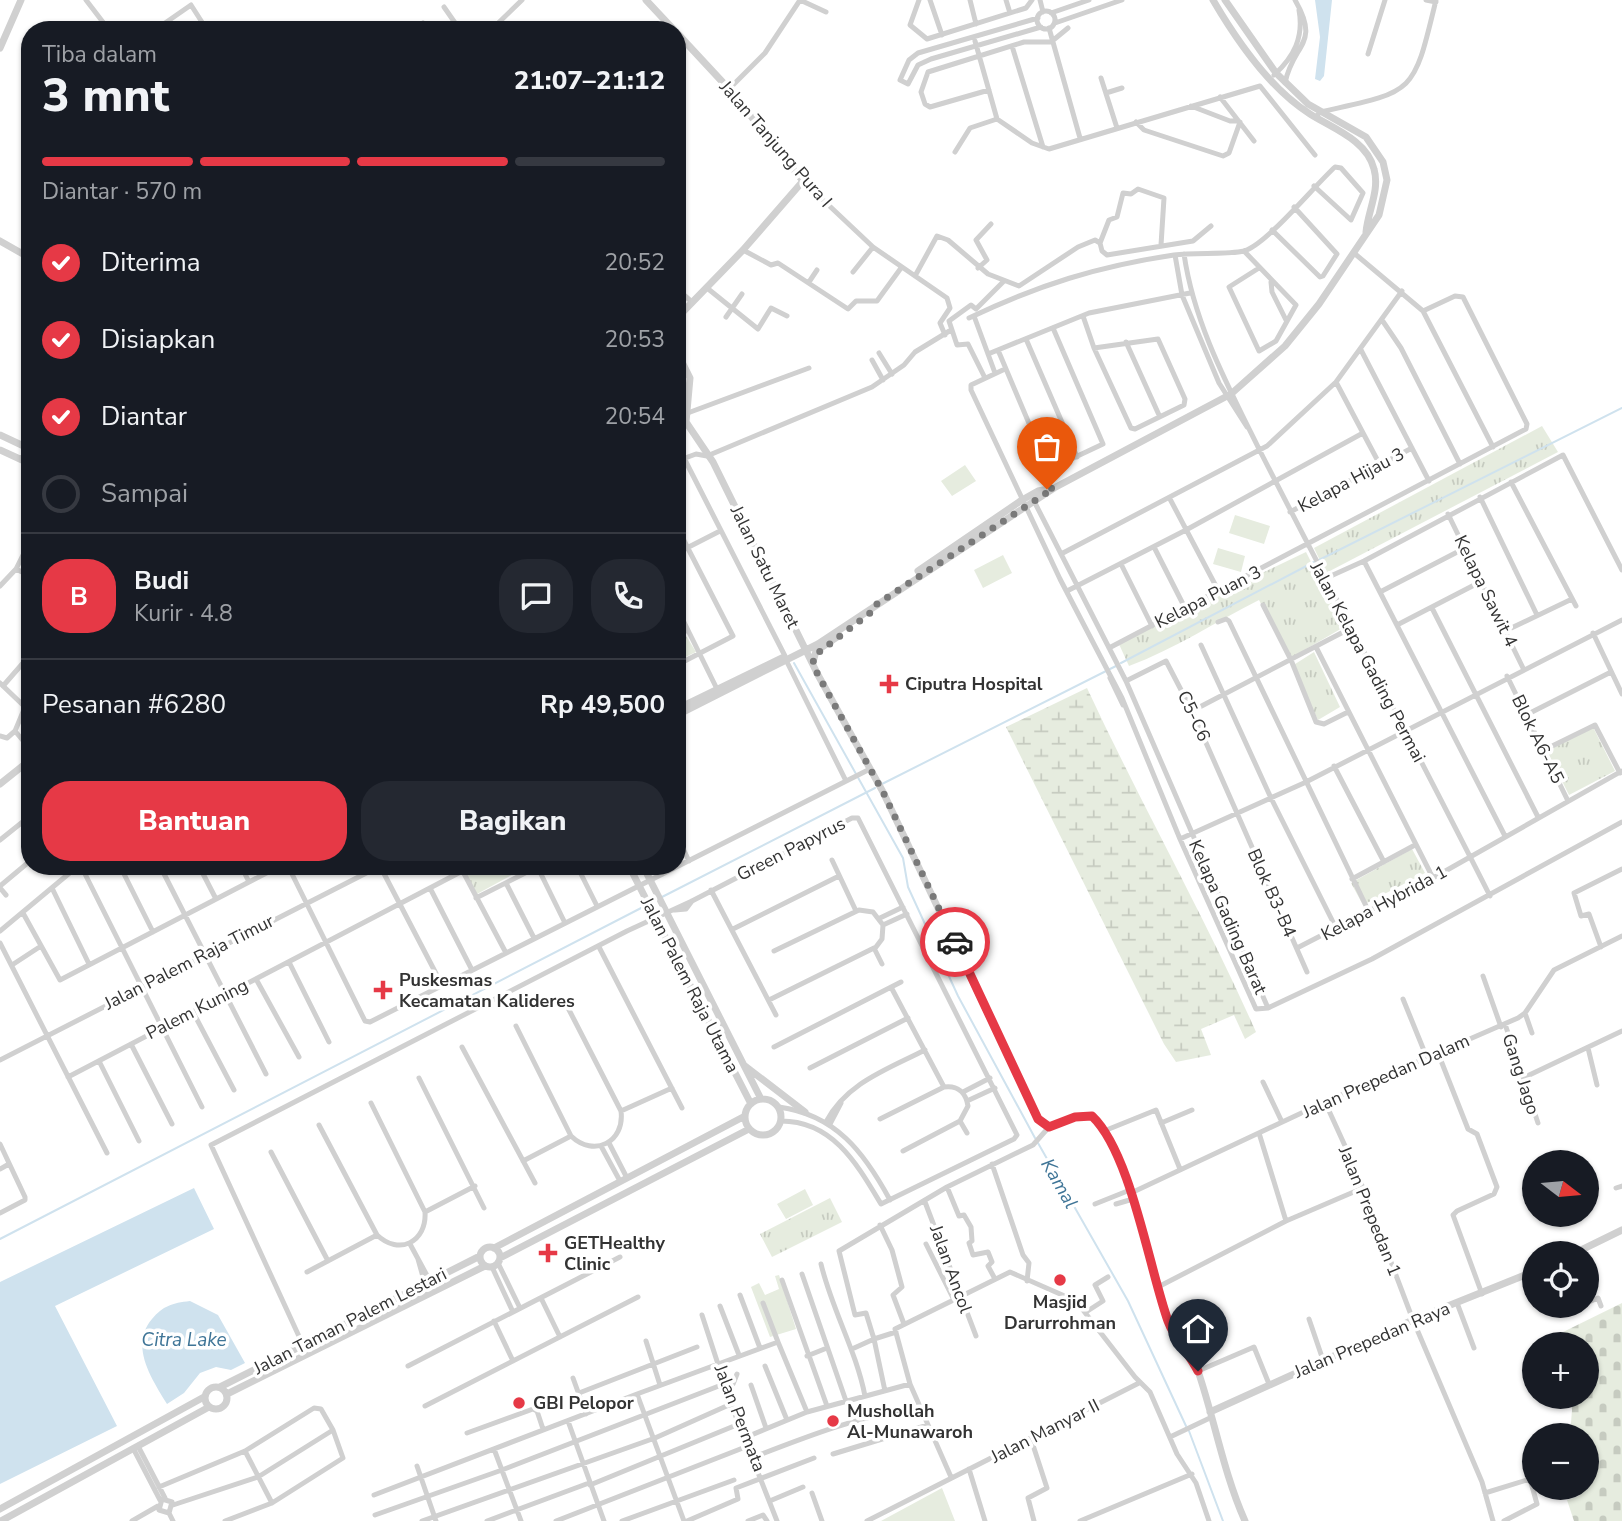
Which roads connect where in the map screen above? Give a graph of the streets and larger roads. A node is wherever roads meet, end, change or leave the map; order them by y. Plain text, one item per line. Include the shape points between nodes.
1 (21, 0) edge
2 (86, 0) edge
3 (522, 0) edge
4 (646, 0) edge
5 (800, 0) edge
6 (919, 0) edge
7 (930, 0) edge
8 (970, 0) edge
9 (1006, 0) edge
10 (1032, 0) edge
11 (1040, 0) edge
12 (1090, 0) edge
13 (1122, 0) edge
14 (1213, 0) edge
15 (1225, 0) edge
16 (1295, 0) edge
17 (1385, 0) edge
18 (1426, 0) edge
19 (1436, 1) edge
20 (444, 7) dead end
21 (1299, 7) junction
22 (826, 12) dead end
23 (1043, 12) junction
24 (1010, 13) junction
25 (1051, 13) junction
26 (1038, 18) junction
27 (102, 21) edge
28 (168, 21) edge
29 (201, 21) edge
30 (454, 21) edge
31 (500, 21) edge
32 (666, 21) edge
33 (1055, 23) junction
34 (976, 24) junction
35 (1041, 27) junction
36 (1049, 29) junction
37 (1068, 29) dead end
38 (942, 34) junction
39 (973, 36) junction
40 (686, 42) edge
41 (1051, 42) junction
42 (975, 44) junction
43 (1, 46) edge
44 (1012, 46) junction
45 (1368, 54) dead end
46 (979, 56) junction
47 (1273, 76) junction
48 (1101, 78) dead end
49 (1285, 83) junction
50 (1122, 88) dead end
51 (729, 89) junction
52 (989, 90) junction
53 (1106, 93) junction
54 (1220, 97) junction
55 (1191, 106) junction
56 (1318, 115) junction
57 (997, 119) junction
58 (1136, 122) junction
59 (1239, 122) junction
60 (1117, 128) junction
61 (1080, 138) junction
62 (1254, 141) dead end
63 (1043, 147) junction
64 (955, 152) dead end
65 (1315, 155) dead end
66 (803, 181) junction
67 (1314, 186) junction
68 (1294, 207) junction
69 (991, 224) dead end
70 (1212, 226) dead end
71 (1272, 230) junction
72 (1366, 232) junction
73 (0, 241) edge
74 (1100, 243) junction
75 (1161, 245) junction
76 (873, 247) junction
77 (743, 250) junction
78 (1244, 251) junction
79 (21, 253) edge
80 (1354, 253) junction
81 (1184, 254) junction
82 (1175, 255) junction
83 (901, 268) junction
84 (978, 268) junction
85 (1259, 268) junction
86 (817, 270) dead end
87 (853, 272) dead end
88 (915, 276) junction
89 (1004, 281) junction
90 (809, 282) junction
91 (1271, 282) junction
92 (706, 288) junction
93 (1402, 291) junction
94 (1190, 293) junction
95 (742, 294) dead end
96 (1182, 295) junction
97 (686, 297) edge
98 (692, 302) junction
99 (686, 308) edge
100 (732, 309) junction
101 (1423, 311) junction
102 (787, 316) dead end
103 (1083, 316) junction
104 (726, 317) dead end
105 (1286, 320) junction
106 (1382, 320) junction
107 (1053, 328) junction
108 (951, 330) junction
109 (945, 335) junction
110 (1026, 339) junction
111 (1126, 342) junction
112 (1094, 348) junction
113 (998, 350) junction
114 (1361, 350) junction
115 (879, 353) dead end
116 (988, 354) junction
117 (872, 360) dead end
118 (809, 368) dead end
119 (1216, 368) junction
120 (1004, 369) junction
121 (686, 370) edge
122 (995, 373) junction
123 (892, 374) junction
124 (985, 378) junction
125 (883, 380) junction
126 (1336, 383) junction
127 (686, 396) edge
128 (1229, 396) junction
129 (686, 413) edge
130 (1159, 415) junction
131 (686, 421) edge
132 (1363, 433) junction
133 (0, 435) edge
134 (21, 445) edge
135 (1493, 447) junction
136 (1412, 448) junction
137 (0, 450) edge
138 (1260, 451) junction
139 (707, 456) junction
140 (1077, 457) junction
141 (686, 458) edge
142 (21, 460) edge
143 (1460, 464) junction
144 (1380, 466) junction
145 (686, 471) edge
146 (1275, 481) junction
147 (1429, 481) junction
148 (1511, 482) junction
149 (1054, 488) junction
150 (1480, 497) junction
151 (1170, 499) junction
152 (1021, 500) junction
153 (1035, 503) junction
154 (1025, 508) junction
155 (1290, 512) junction
156 (1448, 514) junction
157 (1186, 530) junction
158 (720, 531) junction
159 (1154, 547) junction
160 (1307, 547) junction
161 (687, 548) joint
162 (1465, 548) junction
163 (1061, 554) junction
164 (21, 559) edge
165 (1364, 561) junction
166 (1121, 564) junction
167 (16, 569) junction
168 (1622, 570) edge
169 (21, 572) edge
170 (1324, 579) junction
171 (1482, 581) junction
172 (2, 582) edge
173 (1078, 586) junction
174 (1218, 590) junction
175 (1067, 592) junction
176 (1380, 592) junction
177 (1572, 599) junction
178 (1263, 605) dead end
179 (1576, 606) dead end
180 (871, 608) junction
181 (1185, 608) junction
182 (1432, 608) junction
183 (1537, 615) junction
184 (1622, 620) edge
185 (1218, 622) dead end
186 (1152, 625) junction
187 (1397, 625) junction
188 (1351, 628) junction
189 (687, 630) edge
190 (1505, 631) junction
191 (1593, 633) junction
192 (806, 645) junction
193 (1201, 645) dead end
194 (1316, 647) junction
195 (1109, 648) junction
196 (700, 654) junction
197 (785, 658) junction
198 (1291, 660) junction
199 (686, 661) edge
200 (813, 664) junction
201 (21, 665) edge
202 (1523, 668) junction
203 (1611, 672) junction
204 (1507, 676) junction
205 (1257, 678) junction
206 (1126, 681) junction
207 (2, 685) edge
208 (717, 689) junction
209 (1226, 694) junction
210 (1474, 694) junction
211 (1622, 694) edge
212 (21, 703) edge
213 (686, 704) edge
214 (686, 710) edge
215 (1441, 710) junction
216 (1192, 711) junction
217 (1348, 712) junction
218 (1526, 715) junction
219 (21, 717) edge
220 (1403, 729) junction
221 (15, 731) junction
222 (0, 736) edge
223 (21, 738) edge
224 (1367, 749) junction
225 (1544, 750) junction
226 (1335, 766) junction
227 (21, 767) edge
228 (868, 771) junction
229 (1621, 772) edge
230 (846, 781) junction
231 (1304, 783) junction
232 (0, 784) edge
233 (1271, 798) junction
234 (1568, 801) junction
235 (1237, 814) junction
236 (1538, 817) junction
237 (1622, 822) edge
238 (21, 823) edge
239 (1191, 834) junction
240 (1505, 836) junction
241 (1180, 839) junction
242 (0, 840) edge
243 (1415, 845) junction
244 (686, 855) edge
245 (1470, 857) junction
246 (832, 860) dead end
247 (689, 861) junction
248 (686, 862) edge
249 (1384, 862) junction
250 (21, 869) edge
251 (1622, 869) edge
252 (68, 875) edge
253 (84, 875) edge
254 (124, 875) edge
255 (165, 875) edge
256 (204, 875) edge
257 (245, 875) edge
258 (263, 875) edge
259 (293, 875) edge
260 (362, 875) edge
261 (385, 875) edge
262 (451, 875) edge
263 (464, 875) edge
264 (522, 875) edge
265 (541, 875) edge
266 (582, 875) edge
267 (634, 875) edge
268 (648, 875) edge
269 (660, 875) edge
270 (839, 876) junction
271 (1433, 878) junction
272 (1352, 879) junction
273 (650, 880) junction
274 (248, 883) junction
275 (506, 883) junction
276 (639, 885) junction
277 (0, 887) edge
278 (51, 888) junction
279 (430, 888) junction
280 (711, 890) junction
281 (6, 895) dead end
282 (1490, 896) junction
283 (476, 898) junction
284 (216, 899) junction
285 (307, 903) junction
286 (401, 904) junction
287 (597, 906) junction
288 (903, 906) junction
289 (856, 911) junction
290 (1369, 912) junction
291 (667, 913) junction
292 (21, 914) junction
293 (907, 914) junction
294 (186, 915) junction
295 (655, 919) junction
296 (881, 921) junction
297 (565, 923) junction
298 (733, 929) junction
299 (1337, 930) junction
300 (0, 932) edge
301 (153, 932) junction
302 (1622, 936) edge
303 (534, 939) junction
304 (326, 942) junction
305 (0, 943) edge
306 (41, 946) junction
307 (599, 947) junction
308 (1601, 947) junction
309 (122, 948) junction
310 (874, 948) junction
311 (1297, 948) junction
312 (774, 951) dead end
313 (506, 953) junction
314 (205, 954) junction
315 (289, 962) junction
316 (89, 964) junction
317 (882, 964) dead end
318 (12, 965) junction
319 (472, 970) junction
320 (1307, 972) dead end
321 (1483, 976) dead end
322 (256, 979) junction
323 (901, 982) dead end
324 (141, 985) junction
325 (442, 985) junction
326 (891, 987) junction
327 (225, 995) junction
328 (1403, 999) dead end
329 (769, 1000) junction
330 (565, 1002) dead end
331 (1268, 1008) junction
332 (193, 1012) junction
333 (1525, 1013) junction
334 (776, 1014) dead end
335 (908, 1018) junction
336 (1503, 1025) junction
337 (516, 1026) dead end
338 (162, 1028) junction
339 (1622, 1031) edge
340 (1532, 1033) dead end
341 (47, 1035) junction
342 (329, 1042) dead end
343 (131, 1044) junction
344 (462, 1047) dead end
345 (775, 1047) dead end
346 (1588, 1048) junction
347 (925, 1051) junction
348 (1438, 1053) junction
349 (299, 1057) dead end
350 (1427, 1058) junction
351 (0, 1060) edge
352 (99, 1060) junction
353 (741, 1063) junction
354 (810, 1068) dead end
355 (266, 1074) dead end
356 (68, 1077) junction
357 (419, 1078) dead end
358 (1523, 1078) junction
359 (990, 1079) junction
360 (1263, 1083) dead end
361 (1597, 1086) dead end
362 (944, 1087) junction
363 (995, 1087) junction
364 (672, 1088) junction
365 (234, 1090) dead end
366 (963, 1092) junction
367 (761, 1099) junction
368 (967, 1101) junction
369 (1325, 1102) junction
370 (371, 1103) dead end
371 (751, 1104) junction
372 (202, 1107) dead end
373 (779, 1107) junction
374 (682, 1108) dead end
375 (1192, 1110) dead end
376 (621, 1111) junction
377 (805, 1112) junction
378 (745, 1116) junction
379 (880, 1119) dead end
380 (781, 1121) junction
381 (960, 1121) junction
382 (1282, 1122) junction
383 (828, 1123) junction
384 (1161, 1123) junction
385 (1538, 1123) dead end
386 (172, 1124) dead end
387 (319, 1125) dead end
388 (1049, 1127) junction
389 (749, 1129) junction
390 (1104, 1131) junction
391 (967, 1133) dead end
392 (1259, 1133) junction
393 (572, 1136) junction
394 (139, 1142) dead end
395 (609, 1143) junction
396 (0, 1144) edge
397 (601, 1146) junction
398 (903, 1151) dead end
399 (271, 1152) dead end
400 (107, 1153) dead end
401 (523, 1161) junction
402 (9, 1164) junction
403 (992, 1164) junction
404 (0, 1169) edge
405 (1180, 1169) junction
406 (624, 1180) junction
407 (535, 1183) dead end
408 (475, 1186) junction
409 (947, 1187) junction
410 (1363, 1188) junction
411 (1131, 1194) junction
412 (890, 1200) junction
413 (925, 1202) junction
414 (1095, 1204) dead end
415 (1116, 1204) dead end
416 (484, 1208) dead end
417 (425, 1212) junction
418 (0, 1213) edge
419 (1286, 1221) junction
420 (880, 1225) junction
421 (1621, 1232) edge
422 (377, 1236) junction
423 (1599, 1242) edge
424 (410, 1244) junction
425 (926, 1244) dead end
426 (494, 1248) junction
427 (480, 1256) junction
428 (620, 1257) dead end
429 (328, 1261) junction
430 (494, 1263) junction
431 (821, 1264) dead end
432 (307, 1272) dead end
433 (802, 1274) dead end
434 (1522, 1276) edge
435 (1108, 1277) dead end
436 (995, 1279) junction
437 (782, 1280) dead end
438 (1027, 1280) junction
439 (427, 1282) junction
440 (1158, 1287) junction
441 (1482, 1294) junction
442 (740, 1295) dead end
443 (638, 1297) dead end
444 (541, 1298) junction
445 (958, 1298) junction
446 (1599, 1301) edge
447 (763, 1303) dead end
448 (1457, 1303) junction
449 (720, 1306) dead end
450 (1601, 1306) dead end
451 (853, 1307) junction
452 (520, 1308) junction
453 (836, 1311) junction
454 (513, 1312) junction
455 (1086, 1312) junction
456 (702, 1315) dead end
457 (1309, 1320) dead end
458 (1413, 1320) junction
459 (494, 1321) junction
460 (904, 1324) junction
461 (896, 1332) junction
462 (976, 1336) dead end
463 (1220, 1336) dead end
464 (560, 1337) junction
465 (874, 1339) junction
466 (646, 1341) dead end
467 (778, 1343) junction
468 (303, 1345) junction
469 (697, 1347) dead end
470 (760, 1348) junction
471 (827, 1348) junction
472 (1474, 1348) dead end
473 (852, 1349) junction
474 (1188, 1353) junction
475 (739, 1355) junction
476 (807, 1356) junction
477 (1323, 1360) junction
478 (513, 1361) junction
479 (653, 1363) junction
480 (718, 1363) junction
481 (408, 1366) dead end
482 (765, 1366) dead end
483 (1198, 1371) junction
484 (737, 1374) dead end
485 (573, 1378) dead end
486 (1139, 1383) junction
487 (911, 1384) junction
488 (1269, 1384) junction
489 (660, 1385) junction
490 (751, 1385) dead end
491 (220, 1387) junction
492 (725, 1387) junction
493 (886, 1391) junction
494 (579, 1393) junction
495 (227, 1394) junction
496 (637, 1394) junction
497 (865, 1396) junction
498 (204, 1397) junction
499 (846, 1401) junction
500 (731, 1404) junction
501 (425, 1406) dead end
502 (827, 1406) junction
503 (920, 1406) junction
504 (209, 1407) junction
505 (807, 1412) junction
506 (586, 1414) junction
507 (1211, 1414) junction
508 (646, 1416) junction
509 (787, 1420) junction
510 (568, 1421) junction
511 (739, 1424) junction
512 (928, 1425) junction
513 (766, 1428) junction
514 (542, 1429) junction
515 (333, 1430) junction
516 (467, 1433) dead end
517 (744, 1437) junction
518 (1170, 1437) junction
519 (655, 1438) junction
520 (1031, 1439) junction
521 (574, 1443) junction
522 (748, 1446) junction
523 (136, 1447) junction
524 (494, 1449) junction
525 (245, 1451) junction
526 (833, 1454) dead end
527 (661, 1457) junction
528 (754, 1457) junction
529 (814, 1458) dead end
530 (583, 1464) junction
531 (417, 1466) dead end
532 (969, 1469) junction
533 (502, 1470) junction
534 (1192, 1474) junction
535 (420, 1476) junction
536 (258, 1477) junction
537 (951, 1477) junction
538 (762, 1478) junction
539 (669, 1479) junction
540 (734, 1480) dead end
541 (590, 1484) junction
542 (159, 1487) junction
543 (803, 1487) dead end
544 (509, 1489) junction
545 (812, 1493) dead end
546 (1485, 1493) junction
547 (374, 1494) dead end
548 (427, 1496) junction
549 (161, 1502) junction
550 (677, 1502) junction
551 (272, 1503) junction
552 (772, 1503) junction
553 (173, 1505) junction
554 (598, 1505) junction
555 (0, 1509) edge
556 (517, 1510) junction
557 (169, 1513) junction
558 (375, 1515) dead end
559 (763, 1515) junction
560 (435, 1519) edge
561 (4, 1520) edge
562 (132, 1521) edge
563 (173, 1521) edge
564 (225, 1521) edge
565 (422, 1521) edge
566 (487, 1521) edge
567 (521, 1521) edge
568 (556, 1521) edge
569 (604, 1521) edge
570 (622, 1521) edge
571 (685, 1521) edge
572 (748, 1521) edge
573 (767, 1521) edge
574 (777, 1521) edge
575 (822, 1521) edge
576 (867, 1521) edge
577 (985, 1521) edge
578 (1034, 1521) edge
579 (1080, 1521) edge
580 (1209, 1521) edge
581 (1245, 1521) edge
582 (1493, 1521) edge
583 (1504, 1521) edge

1 - 43 street
2 - 27 street
3 - 31 street
4 - 32 street, Jalan Tanjung Pura I
5 - 22 street
5 - 51 street via 765,53
6 - 38 street via 912,28 927,39
7 - 38 street
8 - 34 street
9 - 24 street
10 - 24 street via 1026,8
11 - 23 street
12 - 25 street
13 - 33 street
14 - 47 street
15 - 47 street
16 - 21 street
17 - 45 street
18 - 19 street
19 - 56 street via 1421,62 1408,85
20 - 30 street
21 - 47 street via 1298,44
21 - 49 street via 1306,34
23 - 25 street
23 - 26 street
24 - 34 street
25 - 33 street
26 - 35 street
26 - 39 street
28 - 29 street via 191,5
33 - 36 street
34 - 38 street
35 - 36 street
35 - 42 street
36 - 41 street
37 - 41 street
39 - 42 street
39 - 42 street via 918,53 900,79 908,83 923,62
40 - 51 street, Jalan Tanjung Pura I
41 - 44 street via 1036,40
41 - 61 street
42 - 46 street
44 - 46 street
44 - 63 street
46 - 52 street
46 - 52 street via 929,72 921,92 930,107
47 - 49 street
47 - 56 street
48 - 53 street
49 - 56 street
50 - 53 street
51 - 66 street, Jalan Tanjung Pura I
52 - 57 street
53 - 60 street
54 - 55 street
54 - 59 street
54 - 65 street via 1260,86
55 - 58 street
55 - 59 street
56 - 72 street via 1358,144 1372,162 1376,188
56 - 72 street via 1366,137 1383,162 1387,180 1384,202
57 - 63 street
57 - 64 street via 970,128
58 - 59 street via 1144,131 1223,156 1229,153
58 - 60 street
59 - 62 street
60 - 61 street
61 - 63 street
66 - 76 street, Jalan Tanjung Pura I
66 - 77 street
67 - 67 street via 1349,221 1363,193 1338,167
67 - 68 street
68 - 71 street
68 - 71 street via 1337,254 1322,278
69 - 84 street via 975,240 988,260
70 - 75 street via 1194,241
71 - 78 street
72 - 80 street
73 - 79 street
74 - 75 street via 1107,255
74 - 75 street via 1110,219 1117,217 1122,193 1138,189 1164,198
74 - 89 street via 1095,240 1078,247 1022,285
76 - 83 street, Jalan Tanjung Pura I
76 - 87 street
77 - 90 street via 771,265 778,263
77 - 92 street
78 - 81 street
78 - 85 street
80 - 93 street
80 - 128 street via 1284,346
81 - 82 street
81 - 94 street
82 - 96 street
82 - 116 street via 1080,272 972,317
83 - 88 street, Jalan Tanjung Pura I
83 - 90 street via 877,301 856,301 848,309
84 - 88 street via 939,236
84 - 89 street
85 - 91 street
85 - 105 street via 1230,287 1257,350 1276,341
86 - 90 street
88 - 109 street, Jalan Tanjung Pura I via 950,303 941,322
89 - 108 street via 976,309 971,305 950,318
91 - 105 street
91 - 105 street via 1296,305
92 - 98 street
92 - 100 street
93 - 101 street
93 - 106 street
94 - 96 street
94 - 119 street
95 - 100 street
96 - 103 street
96 - 119 street
97 - 98 street
98 - 99 street
100 - 102 street via 758,329 772,307
100 - 104 street
101 - 135 street
101 - 135 street, Kelapa Puan 3 via 1460,295 1469,309 1527,424 1526,429
103 - 107 street
103 - 112 street
106 - 114 street
106 - 143 street
107 - 110 street
107 - 140 street via 1103,441 1101,447
108 - 109 street
108 - 124 street via 958,346 968,344
109 - 123 street via 915,352
110 - 113 street
110 - 140 street
111 - 112 street
111 - 130 street
111 - 130 street via 1160,341 1185,402
112 - 130 street via 1131,428
113 - 116 street
113 - 120 street
114 - 126 street
114 - 136 street
115 - 123 street
116 - 122 street
117 - 125 street
118 - 129 street
119 - 128 street, Jalan Kelapa Gading Permai
120 - 122 street
120 - 140 street via 1048,466
121 - 127 street via 690,378
122 - 124 street
123 - 125 street
124 - 152 street via 970,388
125 - 139 street
126 - 132 street
126 - 138 street
128 - 138 street, Jalan Kelapa Gading Permai
128 - 149 street
131 - 139 street, Jalan Satu Maret
132 - 144 street
132 - 146 street
133 - 134 street
135 - 143 street, Kelapa Puan 3
136 - 144 street, Kelapa Hijau 3
136 - 147 street
137 - 142 street
138 - 146 street, Jalan Kelapa Gading Permai
138 - 151 street
139 - 141 street
139 - 192 street, Jalan Satu Maret
143 - 147 street, Kelapa Puan 3
144 - 155 street, Kelapa Hijau 3
145 - 158 street
146 - 155 street, Jalan Kelapa Gading Permai
146 - 157 street
147 - 160 street, Kelapa Puan 3
148 - 150 street
148 - 168 street via 1563,455
148 - 177 street
149 - 152 street
149 - 153 street
150 - 156 street
150 - 183 street
151 - 157 street
151 - 163 street
152 - 154 street
152 - 192 street
153 - 154 street
153 - 163 street, Kelapa Gading Barat
154 - 175 street
154 - 180 street
155 - 160 street, Jalan Kelapa Gading Permai
156 - 162 street, Kelapa Sawit 4
156 - 165 street
157 - 159 street
157 - 174 street
158 - 161 street
158 - 197 street
159 - 166 street
159 - 181 street
160 - 170 street, Jalan Kelapa Gading Permai
160 - 174 street, Kelapa Puan 3
161 - 196 street via 733,636
162 - 171 street, Kelapa Sawit 4
162 - 176 street
163 - 173 street, Kelapa Gading Barat
164 - 167 street
165 - 170 street
165 - 176 street
166 - 173 street
166 - 186 street
167 - 169 street
167 - 172 street
170 - 188 street, Jalan Kelapa Gading Permai
171 - 182 street
171 - 190 street, Kelapa Sawit 4
173 - 175 street
173 - 195 street, Kelapa Gading Barat
174 - 181 street, Kelapa Puan 3
175 - 241 street via 1123,705
176 - 187 street
177 - 179 street
177 - 183 street
178 - 198 street
180 - 192 street
180 - 200 street via 816,651
181 - 186 street, Kelapa Puan 3
182 - 187 street
182 - 210 street
183 - 190 street
184 - 191 street
185 - 205 street via 1229,621
186 - 195 street, Kelapa Puan 3
187 - 215 street
188 - 194 street
188 - 220 street, Jalan Kelapa Gading Permai
189 - 196 street
190 - 202 street, Kelapa Sawit 4
191 - 202 street
191 - 203 street
192 - 197 street
192 - 200 street, Jalan Satu Maret
193 - 209 street
194 - 198 street
194 - 217 street
195 - 206 street, Kelapa Gading Barat
196 - 199 street
196 - 208 street
197 - 208 street
197 - 214 street
197 - 230 street
198 - 205 street
198 - 217 street via 1316,722
200 - 228 street, Jalan Satu Maret
201 - 207 street
202 - 204 street
203 - 211 street
203 - 218 street
204 - 210 street
204 - 218 street, Blok A6-A5
205 - 209 street
205 - 231 street
206 - 216 street, C5-C6 via 1166,661
206 - 239 street, Kelapa Gading Barat
207 - 212 street
208 - 213 street
209 - 216 street
209 - 233 street
210 - 215 street
210 - 236 street
215 - 220 street
215 - 240 street
216 - 235 street, C5-C6
217 - 224 street
218 - 225 street, Blok A6-A5
219 - 221 street
220 - 224 street
220 - 245 street, Jalan Kelapa Gading Permai
221 - 222 street via 7,738
221 - 223 street
224 - 226 street
224 - 243 street
225 - 229 street via 1595,725
225 - 234 street, Blok A6-A5
226 - 231 street
226 - 249 street
227 - 232 street
228 - 230 street
228 - 388 street, Jalan Satu Maret via 883,792 1038,1119
229 - 234 street, Kelapa Hybrida 1
230 - 247 street
231 - 233 street
231 - 272 street
233 - 235 street
233 - 299 street
234 - 236 street, Kelapa Hybrida 1
235 - 239 street
235 - 311 street, Blok B3-B4
236 - 240 street, Kelapa Hybrida 1
237 - 282 street, Kelapa Gading Barat
238 - 242 street
239 - 241 street
239 - 331 street, Kelapa Gading Barat
240 - 245 street, Kelapa Hybrida 1
241 - 331 street via 1254,1005 1259,1010
243 - 249 street
243 - 271 street
244 - 247 street
245 - 271 street, Kelapa Hybrida 1
245 - 282 street, Jalan Kelapa Gading Permai
246 - 270 street, Green Papyrus
247 - 248 street
249 - 272 street
250 - 277 street
251 - 308 street via 1574,893 1581,916 1589,914
252 - 278 street
253 - 309 street
254 - 301 street
255 - 294 street
256 - 284 street
257 - 274 street
258 - 274 street
259 - 285 street
260 - 285 street, Jalan Palem Raja Timur
261 - 286 street
262 - 279 street, Palem Kuning
263 - 283 street
264 - 275 street
265 - 297 street
266 - 287 street
267 - 276 street, Jalan Palem Raja Utama
268 - 273 street, Jalan Palem Raja Utama
269 - 273 street
270 - 289 street, Green Papyrus
270 - 298 street
271 - 290 street, Kelapa Hybrida 1
272 - 290 street
273 - 276 street
273 - 291 street, Jalan Palem Raja Utama
274 - 284 street
275 - 283 street
275 - 303 street
276 - 287 street
276 - 295 street, Jalan Palem Raja Utama
277 - 281 street
278 - 292 street
278 - 316 street
279 - 286 street, Palem Kuning
279 - 319 street
280 - 288 street, Green Papyrus via 858,818
280 - 291 street, Green Papyrus
280 - 298 street
282 - 331 street, Kelapa Gading Barat
283 - 313 street
284 - 294 street
285 - 304 street
285 - 314 street, Jalan Palem Raja Timur
286 - 304 street, Palem Kuning
286 - 325 street
287 - 297 street
288 - 293 street, Green Papyrus
288 - 296 street
289 - 296 street via 869,910
289 - 312 street
290 - 299 street, Kelapa Hybrida 1
291 - 295 street, Green Papyrus
291 - 353 street, Jalan Palem Raja Utama
292 - 300 street
292 - 306 street
293 - 296 street
293 - 359 street, Green Papyrus
294 - 301 street
294 - 314 street
295 - 307 street, Green Papyrus
295 - 371 street, Jalan Palem Raja Utama
296 - 310 street via 882,939
297 - 303 street
298 - 329 street
299 - 311 street, Kelapa Hybrida 1
301 - 309 street
302 - 308 street, Jalan Prepedan Dalam
303 - 313 street
304 - 315 street, Palem Kuning
304 - 325 street via 367,1022
305 - 318 street
306 - 316 street via 60,979
306 - 318 street
307 - 364 street
307 - 468 street, Green Papyrus via 211,1145
308 - 333 street, Jalan Prepedan Dalam via 1552,972
309 - 316 street
309 - 324 street
310 - 317 street
310 - 329 street
311 - 320 street, Blok B3-B4
313 - 319 street
314 - 324 street, Jalan Palem Raja Timur
314 - 327 street
315 - 322 street, Palem Kuning
315 - 342 street
318 - 341 street
319 - 325 street
321 - 336 street, Gang Jago
322 - 327 street, Palem Kuning
322 - 349 street
323 - 326 street
324 - 338 street
324 - 341 street, Jalan Palem Raja Timur
326 - 335 street
326 - 345 street
327 - 332 street, Palem Kuning
327 - 355 street
328 - 350 street
329 - 334 street
330 - 376 street
332 - 338 street, Palem Kuning
332 - 365 street
333 - 336 street, Jalan Prepedan Dalam
333 - 340 street
335 - 347 street
335 - 354 street
336 - 348 street, Jalan Prepedan Dalam
336 - 358 street, Gang Jago
337 - 393 street
338 - 343 street, Palem Kuning
338 - 372 street
339 - 346 street
341 - 351 street, Jalan Palem Raja Timur
341 - 356 street
343 - 352 street, Palem Kuning
343 - 386 street
344 - 401 street
346 - 358 street
346 - 361 street
347 - 362 street
347 - 383 street via 845,1094
348 - 350 street, Jalan Prepedan Dalam
348 - 441 street via 1497,1187 1490,1196 1455,1211 1454,1217
350 - 369 street, Jalan Prepedan Dalam
352 - 356 street, Palem Kuning
352 - 394 street
353 - 367 street, Jalan Palem Raja Utama
353 - 377 street
356 - 400 street
357 - 408 street
358 - 385 street, Gang Jago
359 - 363 street, Green Papyrus
359 - 366 street
360 - 382 street
362 - 366 street
362 - 379 street
363 - 368 street
363 - 412 street, Green Papyrus via 1016,1129 1015,1138
364 - 374 street
364 - 376 street
366 - 368 street
367 - 371 street
367 - 373 street
368 - 381 street via 967,1112
369 - 382 street, Jalan Prepedan Dalam
369 - 410 street, Jalan Prepedan 1
370 - 417 street
371 - 378 street
373 - 377 street
373 - 380 street
375 - 384 street
376 - 395 street via 620,1129
377 - 383 street
378 - 389 street
378 - 406 street
380 - 389 street via 767,1135
380 - 412 street via 803,1123 835,1140 881,1204
381 - 391 street
381 - 398 street
382 - 392 street, Jalan Prepedan Dalam
383 - 412 street via 857,1148
384 - 390 street via 1156,1110
384 - 405 street
387 - 422 street
388 - 390 street via 1085,1115 1092,1116
388 - 403 street via 1033,1144
389 - 430 street, Jalan Taman Palem Lestari
390 - 411 street
392 - 405 street, Jalan Prepedan Dalam
392 - 419 street
393 - 397 street via 585,1146
393 - 401 street
395 - 397 street
395 - 406 street
396 - 402 street
397 - 406 street
399 - 429 street
401 - 407 street
402 - 404 street
402 - 418 street via 25,1200
403 - 409 street
403 - 438 street via 1028,1263
405 - 411 street, Jalan Prepedan Dalam
406 - 426 street
408 - 416 street
408 - 417 street
409 - 413 street
409 - 436 street via 959,1216 964,1215 971,1227 973,1255 988,1252
410 - 419 street
410 - 458 street, Jalan Prepedan 1
411 - 414 street
411 - 415 street
411 - 440 street
413 - 420 street
413 - 445 street, Jalan Ancol
417 - 424 street via 423,1231
419 - 440 street
420 - 451 street via 839,1251
420 - 460 street via 902,1287 893,1295
421 - 423 street
422 - 424 street via 392,1245
422 - 429 street
424 - 439 street
425 - 445 street via 937,1270
426 - 427 street, Jalan Taman Palem Lestari via 486,1248
426 - 430 street
427 - 430 street
427 - 439 street, Jalan Taman Palem Lestari
428 - 444 street
429 - 432 street
430 - 452 street
430 - 454 street
430 - 495 street, Jalan Taman Palem Lestari
431 - 453 street
433 - 471 street
434 - 441 street, Jalan Prepedan Raya
435 - 455 street via 1095,1285 1102,1301
436 - 438 street via 1010,1272
436 - 445 street
437 - 476 street
438 - 455 street via 1072,1298
439 - 468 street, Jalan Taman Palem Lestari
440 - 474 street via 1172,1332
441 - 448 street, Jalan Prepedan Raya
442 - 470 street
443 - 464 street
444 - 452 street
444 - 464 street
445 - 460 street
445 - 462 street, Jalan Ancol
446 - 450 street
447 - 467 street
448 - 458 street, Jalan Prepedan Raya
448 - 472 street
449 - 475 street
451 - 453 street
451 - 465 street via 855,1315 866,1312
452 - 454 street
453 - 473 street
454 - 459 street
455 - 486 street
456 - 480 street, Jalan Permata
457 - 477 street
458 - 477 street, Jalan Prepedan Raya
458 - 546 street, Jalan Prepedan 1
459 - 478 street
459 - 481 street
460 - 461 street
461 - 465 street
461 - 487 street
463 - 474 street
464 - 478 street
465 - 473 street
465 - 493 street
466 - 479 street
467 - 470 street
467 - 505 street
468 - 491 street, Jalan Taman Palem Lestari
469 - 479 street
470 - 475 street
471 - 476 street
471 - 499 street
473 - 497 street
474 - 483 street
475 - 480 street
476 - 502 street
477 - 488 street, Jalan Prepedan Raya
478 - 501 street
479 - 489 street
479 - 494 street
480 - 489 street
480 - 492 street, Jalan Permata
482 - 509 street
483 - 488 street via 1254,1347
483 - 507 street
484 - 492 street via 733,1384
485 - 494 street
486 - 518 street via 1154,1398
486 - 520 street, Jalan Manyar II
487 - 493 street
487 - 503 street
488 - 507 street, Jalan Prepedan Raya
489 - 496 street
490 - 513 street
491 - 495 street
491 - 498 street via 211,1387
492 - 500 street, Jalan Permata
492 - 508 street
493 - 497 street
494 - 506 street
495 - 504 street via 224,1406
496 - 506 street
496 - 508 street
497 - 499 street
498 - 504 street
498 - 555 street
499 - 502 street
500 - 511 street, Jalan Permata
500 - 519 street
502 - 505 street
503 - 512 street
503 - 528 street via 825,1429
504 - 523 street
505 - 509 street
506 - 510 street
507 - 518 street
507 - 581 street
508 - 519 street
508 - 521 street
509 - 513 street
510 - 514 street
510 - 521 street
511 - 517 street, Jalan Permata
511 - 527 street
512 - 526 street
512 - 537 street
513 - 517 street
514 - 516 street via 534,1409
514 - 524 street
515 - 525 street via 321,1409 313,1409
515 - 536 street
515 - 551 street via 343,1458
517 - 522 street, Jalan Permata
518 - 534 street
519 - 527 street
519 - 530 street
520 - 532 street, Jalan Manyar II
520 - 578 street via 1048,1488 1028,1498
521 - 530 street
521 - 533 street
522 - 528 street, Jalan Permata
522 - 539 street
523 - 542 street
523 - 549 street
523 - 561 street
524 - 533 street
524 - 535 street
525 - 536 street
525 - 542 street
527 - 539 street
527 - 541 street
528 - 538 street, Jalan Permata
529 - 538 street
530 - 541 street
530 - 544 street
531 - 535 street
532 - 537 street, Jalan Manyar II
532 - 577 street
533 - 544 street
533 - 548 street
534 - 579 street
534 - 580 street
535 - 547 street
535 - 548 street
536 - 551 street
536 - 553 street
537 - 576 street, Jalan Manyar II
538 - 552 street, Jalan Permata
538 - 571 street via 736,1488 737,1499
539 - 550 street
539 - 554 street
540 - 550 street
541 - 554 street
541 - 556 street
542 - 549 street
543 - 552 street
544 - 556 street
544 - 560 street
545 - 575 street
546 - 582 street, Jalan Prepedan 1
546 - 583 street via 1530,1479 1537,1504
548 - 558 street
548 - 560 street
549 - 553 street
549 - 557 street via 161,1512
549 - 562 street
550 - 570 street
550 - 571 street
551 - 564 street
552 - 559 street
552 - 574 street, Jalan Permata
553 - 557 street
554 - 568 street
554 - 569 street
556 - 566 street
556 - 567 street
557 - 563 street
559 - 572 street
559 - 573 street
560 - 565 street

